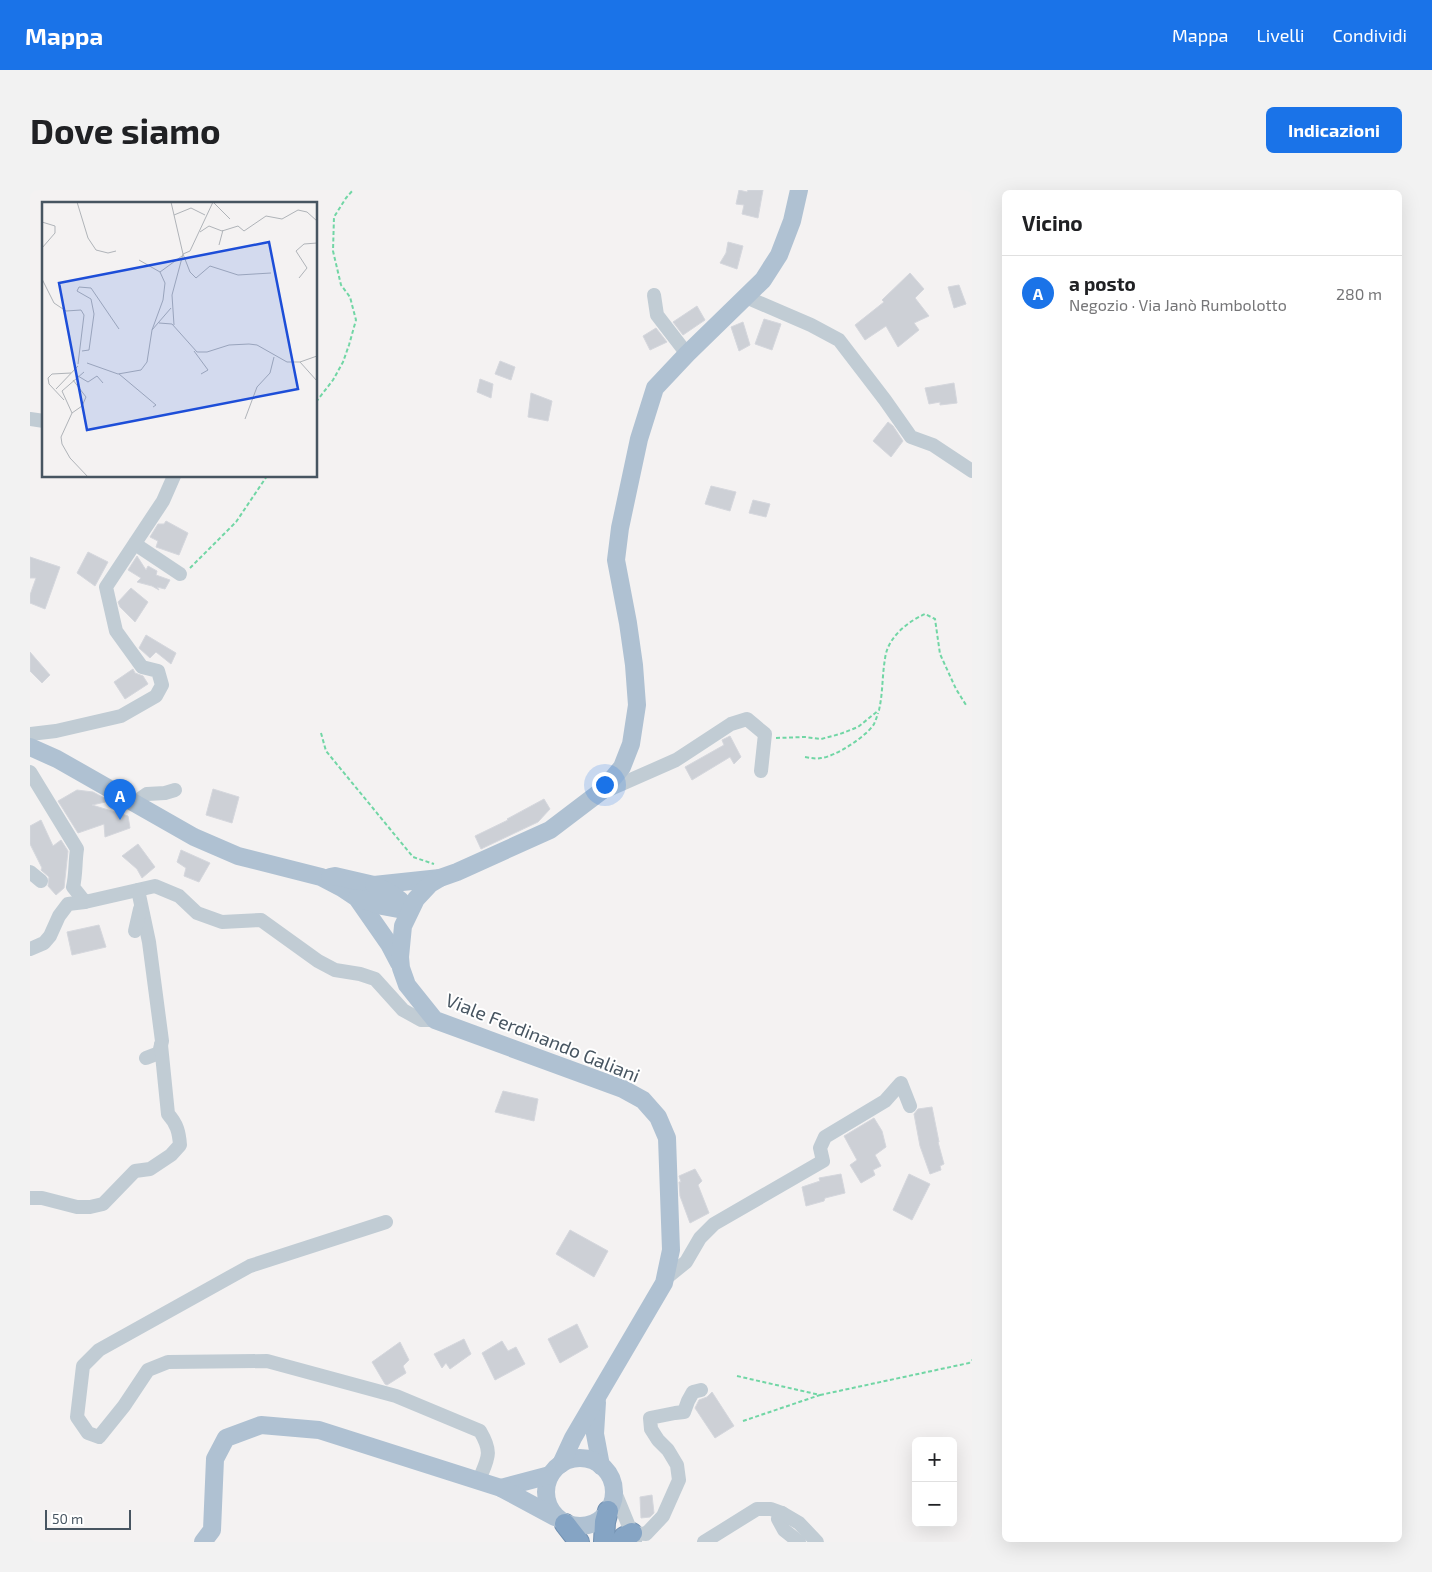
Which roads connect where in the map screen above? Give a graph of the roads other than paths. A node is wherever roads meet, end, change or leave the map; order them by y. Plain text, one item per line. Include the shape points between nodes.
1 (799, 190) edge
2 (654, 295) dead end
3 (746, 297) junction
4 (687, 354) junction
5 (972, 471) edge
6 (173, 478) edge
7 (135, 544) junction
8 (180, 574) road end
9 (30, 734) edge
10 (30, 746) edge
11 (761, 771) dead end
12 (30, 772) edge
13 (175, 790) dead end
14 (596, 795) junction
15 (134, 804) junction
16 (438, 871) junction
17 (321, 877) junction
18 (374, 885) junction
19 (140, 897) junction
20 (357, 898) junction
21 (85, 902) junction
22 (409, 911) junction
23 (135, 931) dead end
24 (30, 949) edge
25 (401, 968) junction
26 (435, 1020) junction
27 (161, 1046) junction
28 (146, 1058) dead end
29 (910, 1106) dead end
30 (30, 1198) edge
31 (386, 1222) dead end
32 (665, 1279) junction
33 (701, 1390) dead end
34 (598, 1397) junction
35 (601, 1466) junction
36 (555, 1469) junction
37 (479, 1480) junction
38 (501, 1488) junction
39 (614, 1490) junction
40 (608, 1512) junction
41 (782, 1513) junction
42 (560, 1520) junction
43 (629, 1539) edge
44 (203, 1542) edge
45 (579, 1542) edge
46 (604, 1542) edge
47 (704, 1542) edge
48 (799, 1542) edge
49 (817, 1542) edge

1 - 3 main road, Viale Ferdinando Galiani via 792,222 779,255 763,280
2 - 4 street via 658,315
3 - 4 main road, Viale Ferdinando Galiani
3 - 5 street via 839,340 911,437 933,445
4 - 14 main road, Viale Ferdinando Galiani via 654,388 639,439 620,528 616,560 628,623 637,705 631,744 622,767
6 - 7 street via 164,501
7 - 8 street
7 - 9 street via 106,587 116,631 142,667 158,671 162,685 156,696 121,716
10 - 15 main road
11 - 14 street via 765,734 747,719 732,724 676,760
12 - 21 street via 77,850 73,887
13 - 15 street via 147,794
14 - 16 main road, Viale Ferdinando Galiani via 550,830 464,869
15 - 17 main road via 194,837 238,856
16 - 18 main road
16 - 22 main road, Viale Ferdinando Galiani
17 - 18 main road via 335,876
17 - 20 main road
18 - 22 main road via 393,894 406,904
19 - 21 street
19 - 23 street
19 - 26 street via 155,886 180,896 197,913 222,922 261,920 318,961 335,970 375,979 404,1010 421,1020
19 - 27 street via 156,984
20 - 22 main road
20 - 25 main road via 389,944
21 - 24 street via 68,904 50,936 44,943
22 - 25 main road, Viale Ferdinando Galiani via 401,940
25 - 26 main road, Viale Ferdinando Galiani via 407,985
26 - 32 main road, Viale Ferdinando Galiani via 623,1089 643,1100 658,1117 667,1138 672,1250
27 - 28 street via 159,1053
27 - 30 street via 168,1114 179,1129 180,1145 150,1169 135,1171 104,1204 77,1207
29 - 32 street via 901,1083 885,1101 826,1137 820,1148 823,1161 714,1224 700,1238 686,1262
31 - 37 street via 250,1266 99,1350 83,1366 77,1417 88,1433 99,1437 148,1370 168,1362 267,1361 396,1396 480,1431 487,1443 488,1455
32 - 34 main road, Viale Ferdinando Galiani
33 - 43 street via 693,1392 684,1412 650,1418 651,1430 677,1466 678,1480 663,1516 646,1534
34 - 35 main road via 595,1434
34 - 36 main road, Viale Ferdinando Galiani
35 - 36 main road via 581,1458 570,1459
35 - 39 main road via 608,1472
36 - 38 main road
36 - 42 main road via 546,1485 545,1496 549,1508
37 - 38 main road
37 - 44 main road via 319,1430 261,1425 226,1438 215,1459 212,1530
38 - 42 main road
39 - 40 main road
39 - 43 street
40 - 42 main road via 588,1526 576,1527
40 - 46 highway
41 - 47 street via 771,1508 757,1509
41 - 48 street via 778,1520 784,1530
41 - 49 street via 799,1523
42 - 45 highway

